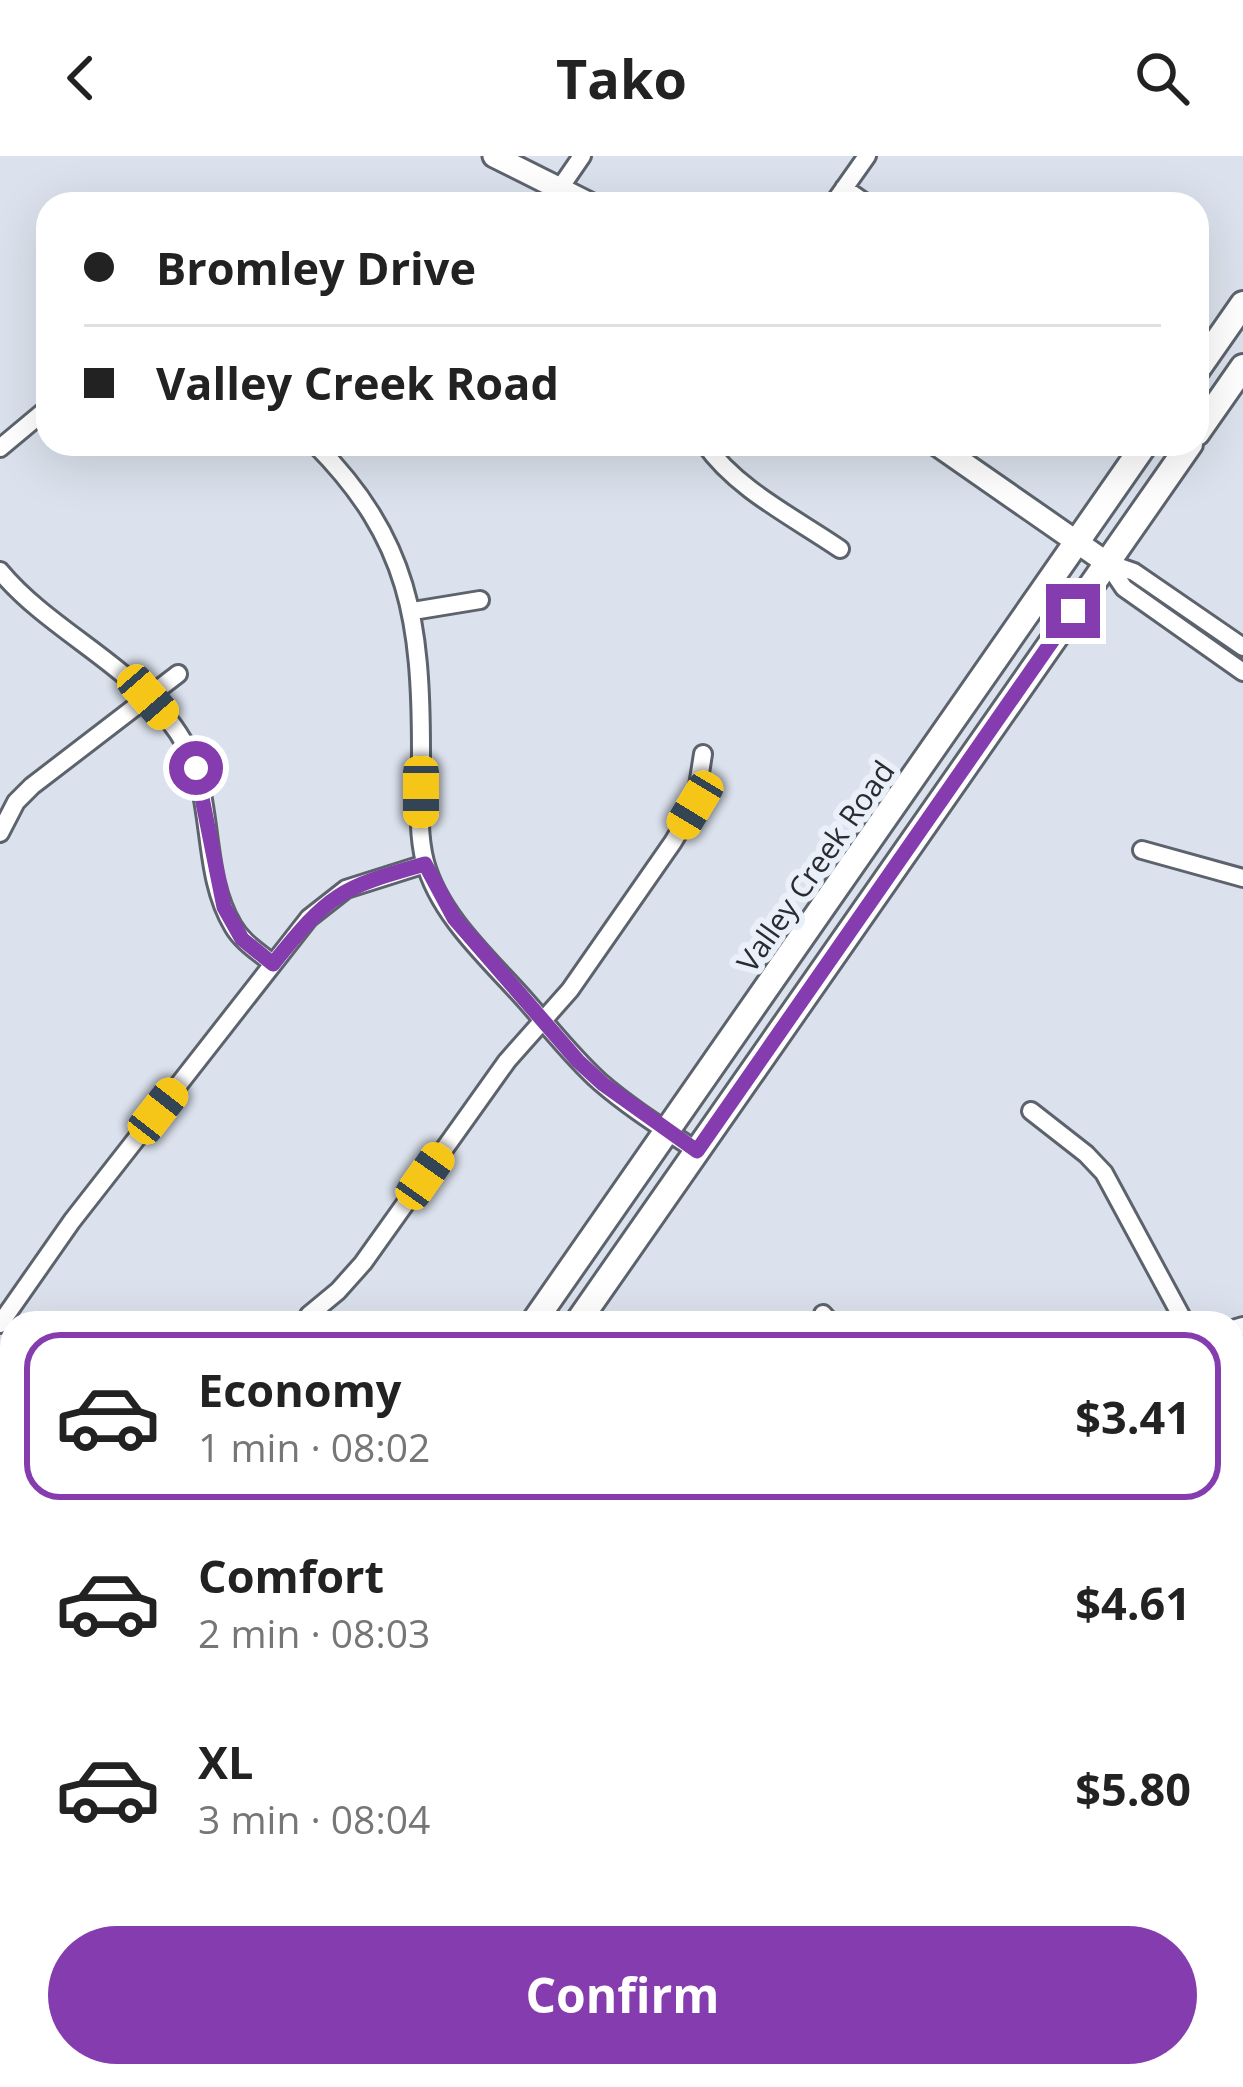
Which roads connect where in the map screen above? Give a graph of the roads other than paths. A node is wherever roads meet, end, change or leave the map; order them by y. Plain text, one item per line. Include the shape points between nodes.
1 (494, 156) edge
2 (583, 156) edge
3 (867, 156) edge
4 (844, 188) junction
5 (549, 192) edge
6 (558, 192) edge
7 (841, 192) edge
8 (850, 192) edge
9 (1243, 304) edge
10 (1209, 353) edge
11 (1243, 367) edge
12 (1209, 416) edge
13 (36, 418) edge
14 (0, 448) edge
15 (327, 456) edge
16 (714, 456) edge
17 (953, 456) edge
18 (1137, 456) edge
19 (1182, 456) edge
20 (1077, 543) junction
21 (840, 549) dead end
22 (1107, 563) junction
23 (0, 571) edge
24 (480, 600) dead end
25 (413, 611) junction
26 (1243, 647) edge
27 (1243, 672) edge
28 (178, 674) dead end
29 (148, 697) junction
30 (704, 754) dead end
31 (0, 833) edge
32 (1142, 850) dead end
33 (425, 864) junction
34 (1243, 878) edge
35 (273, 964) junction
36 (544, 1022) junction
37 (1031, 1112) dead end
38 (667, 1131) junction
39 (697, 1151) junction
40 (9, 1311) edge
41 (314, 1311) edge
42 (541, 1311) edge
43 (585, 1311) edge
44 (1179, 1311) edge

1 - 5 street
2 - 6 street
3 - 4 street
4 - 7 street
4 - 8 street
9 - 10 main road
11 - 12 main road
13 - 14 street
15 - 25 street via 378,524
16 - 21 street
17 - 20 street
18 - 20 main road, Valley Creek Road
19 - 22 main road
20 - 22 street
20 - 38 main road, Valley Creek Road
22 - 26 street via 1134,572
22 - 27 street via 1124,588
22 - 39 main road
23 - 29 street
24 - 25 street
25 - 33 street
28 - 29 street
29 - 31 street via 32,786
29 - 35 street via 196,768 232,925
30 - 36 street via 684,824
32 - 34 street
33 - 35 street via 370,879 325,903
33 - 36 street via 454,918
35 - 40 street
36 - 38 street via 603,1084
36 - 41 street via 363,1263
37 - 44 street via 1104,1173
38 - 39 street
38 - 42 main road, Valley Creek Road
39 - 43 main road

